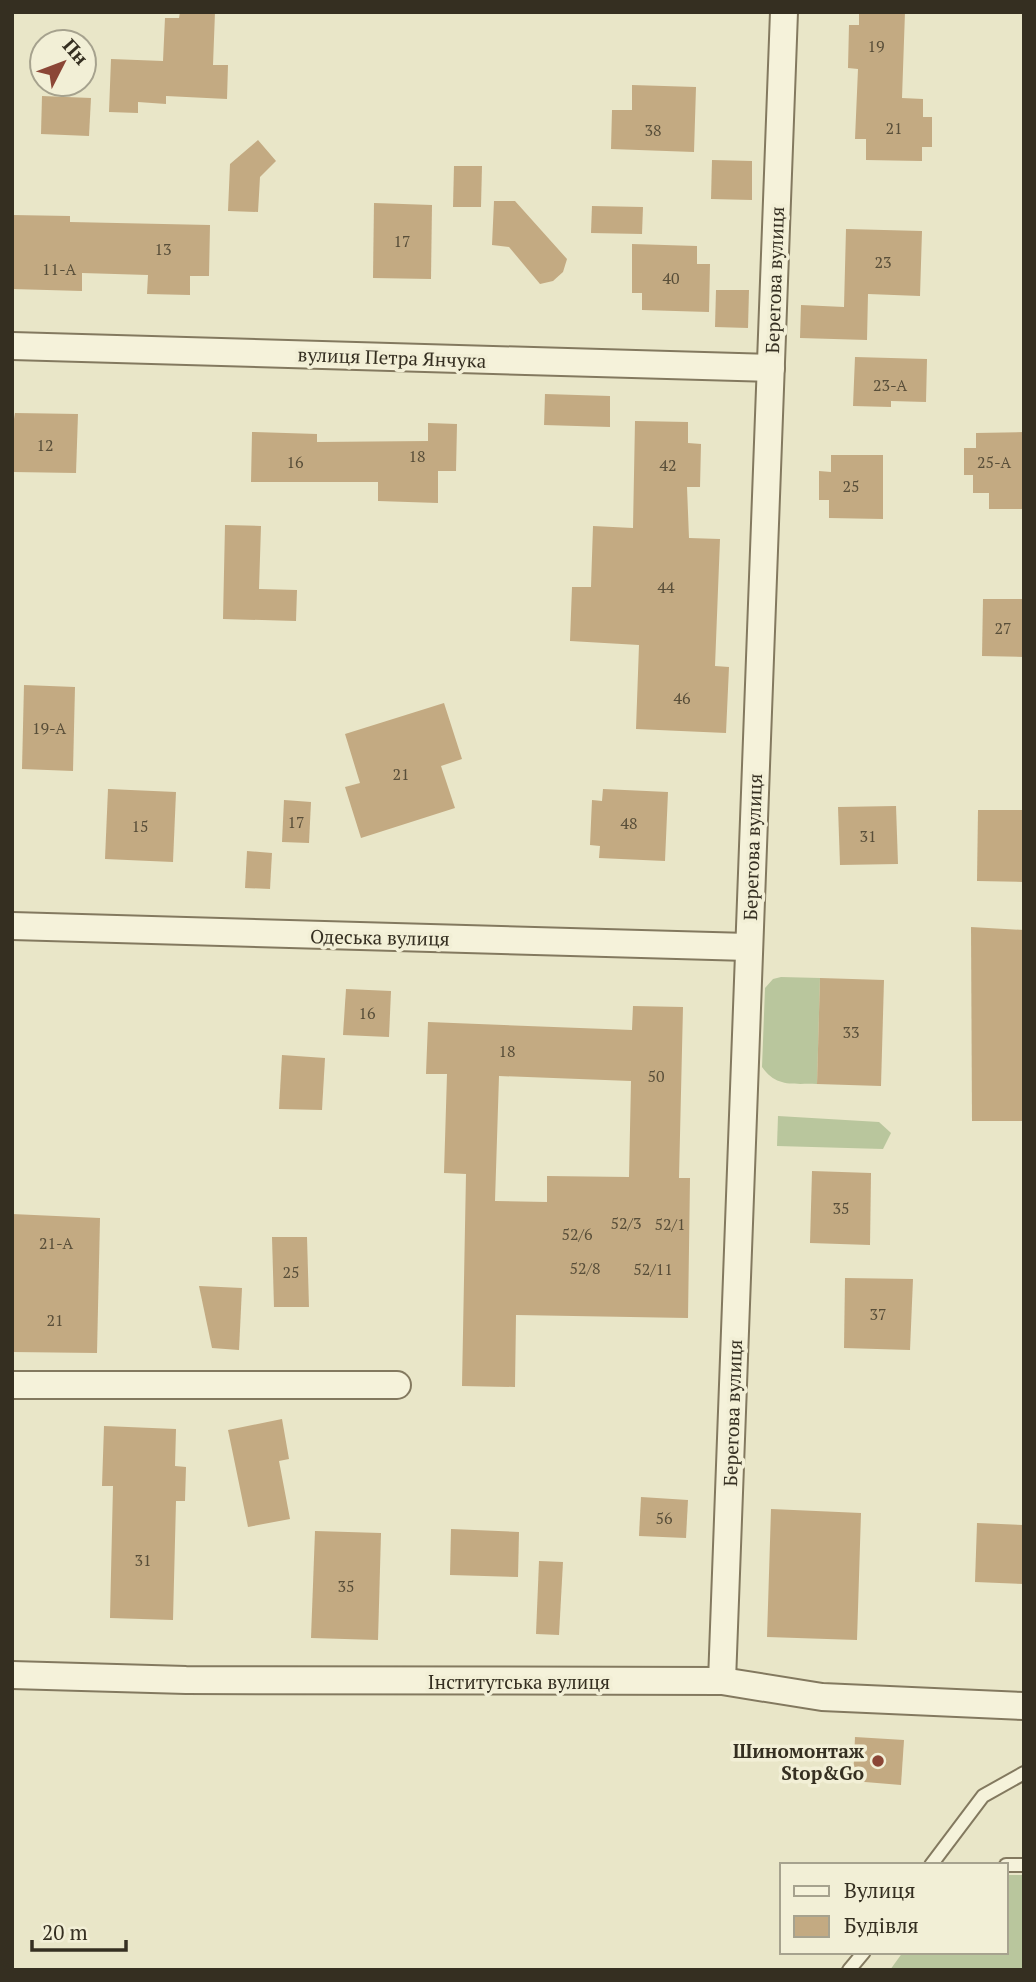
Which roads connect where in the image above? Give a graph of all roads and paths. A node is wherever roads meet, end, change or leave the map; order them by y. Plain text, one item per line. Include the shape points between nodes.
1 (784, 12) edge
2 (12, 346) edge
3 (771, 368) junction
4 (12, 926) edge
5 (748, 947) junction
6 (12, 1385) edge
7 (397, 1385) dead end
8 (12, 1675) edge
9 (722, 1681) junction
10 (1024, 1706) edge
11 (1024, 1773) edge
12 (933, 1863) edge
13 (862, 1954) edge
14 (849, 1970) edge

1 - 3 street, Берегова вулиця
2 - 3 street, вулиця Петра Янчука
3 - 5 street, Берегова вулиця
4 - 5 street, Одеська вулиця
5 - 9 street, Берегова вулиця
6 - 7 street
8 - 9 street, Інститутська вулиця via 186,1680
9 - 10 street, Інститутська вулиця via 822,1697
11 - 12 lane via 983,1796
13 - 14 lane

